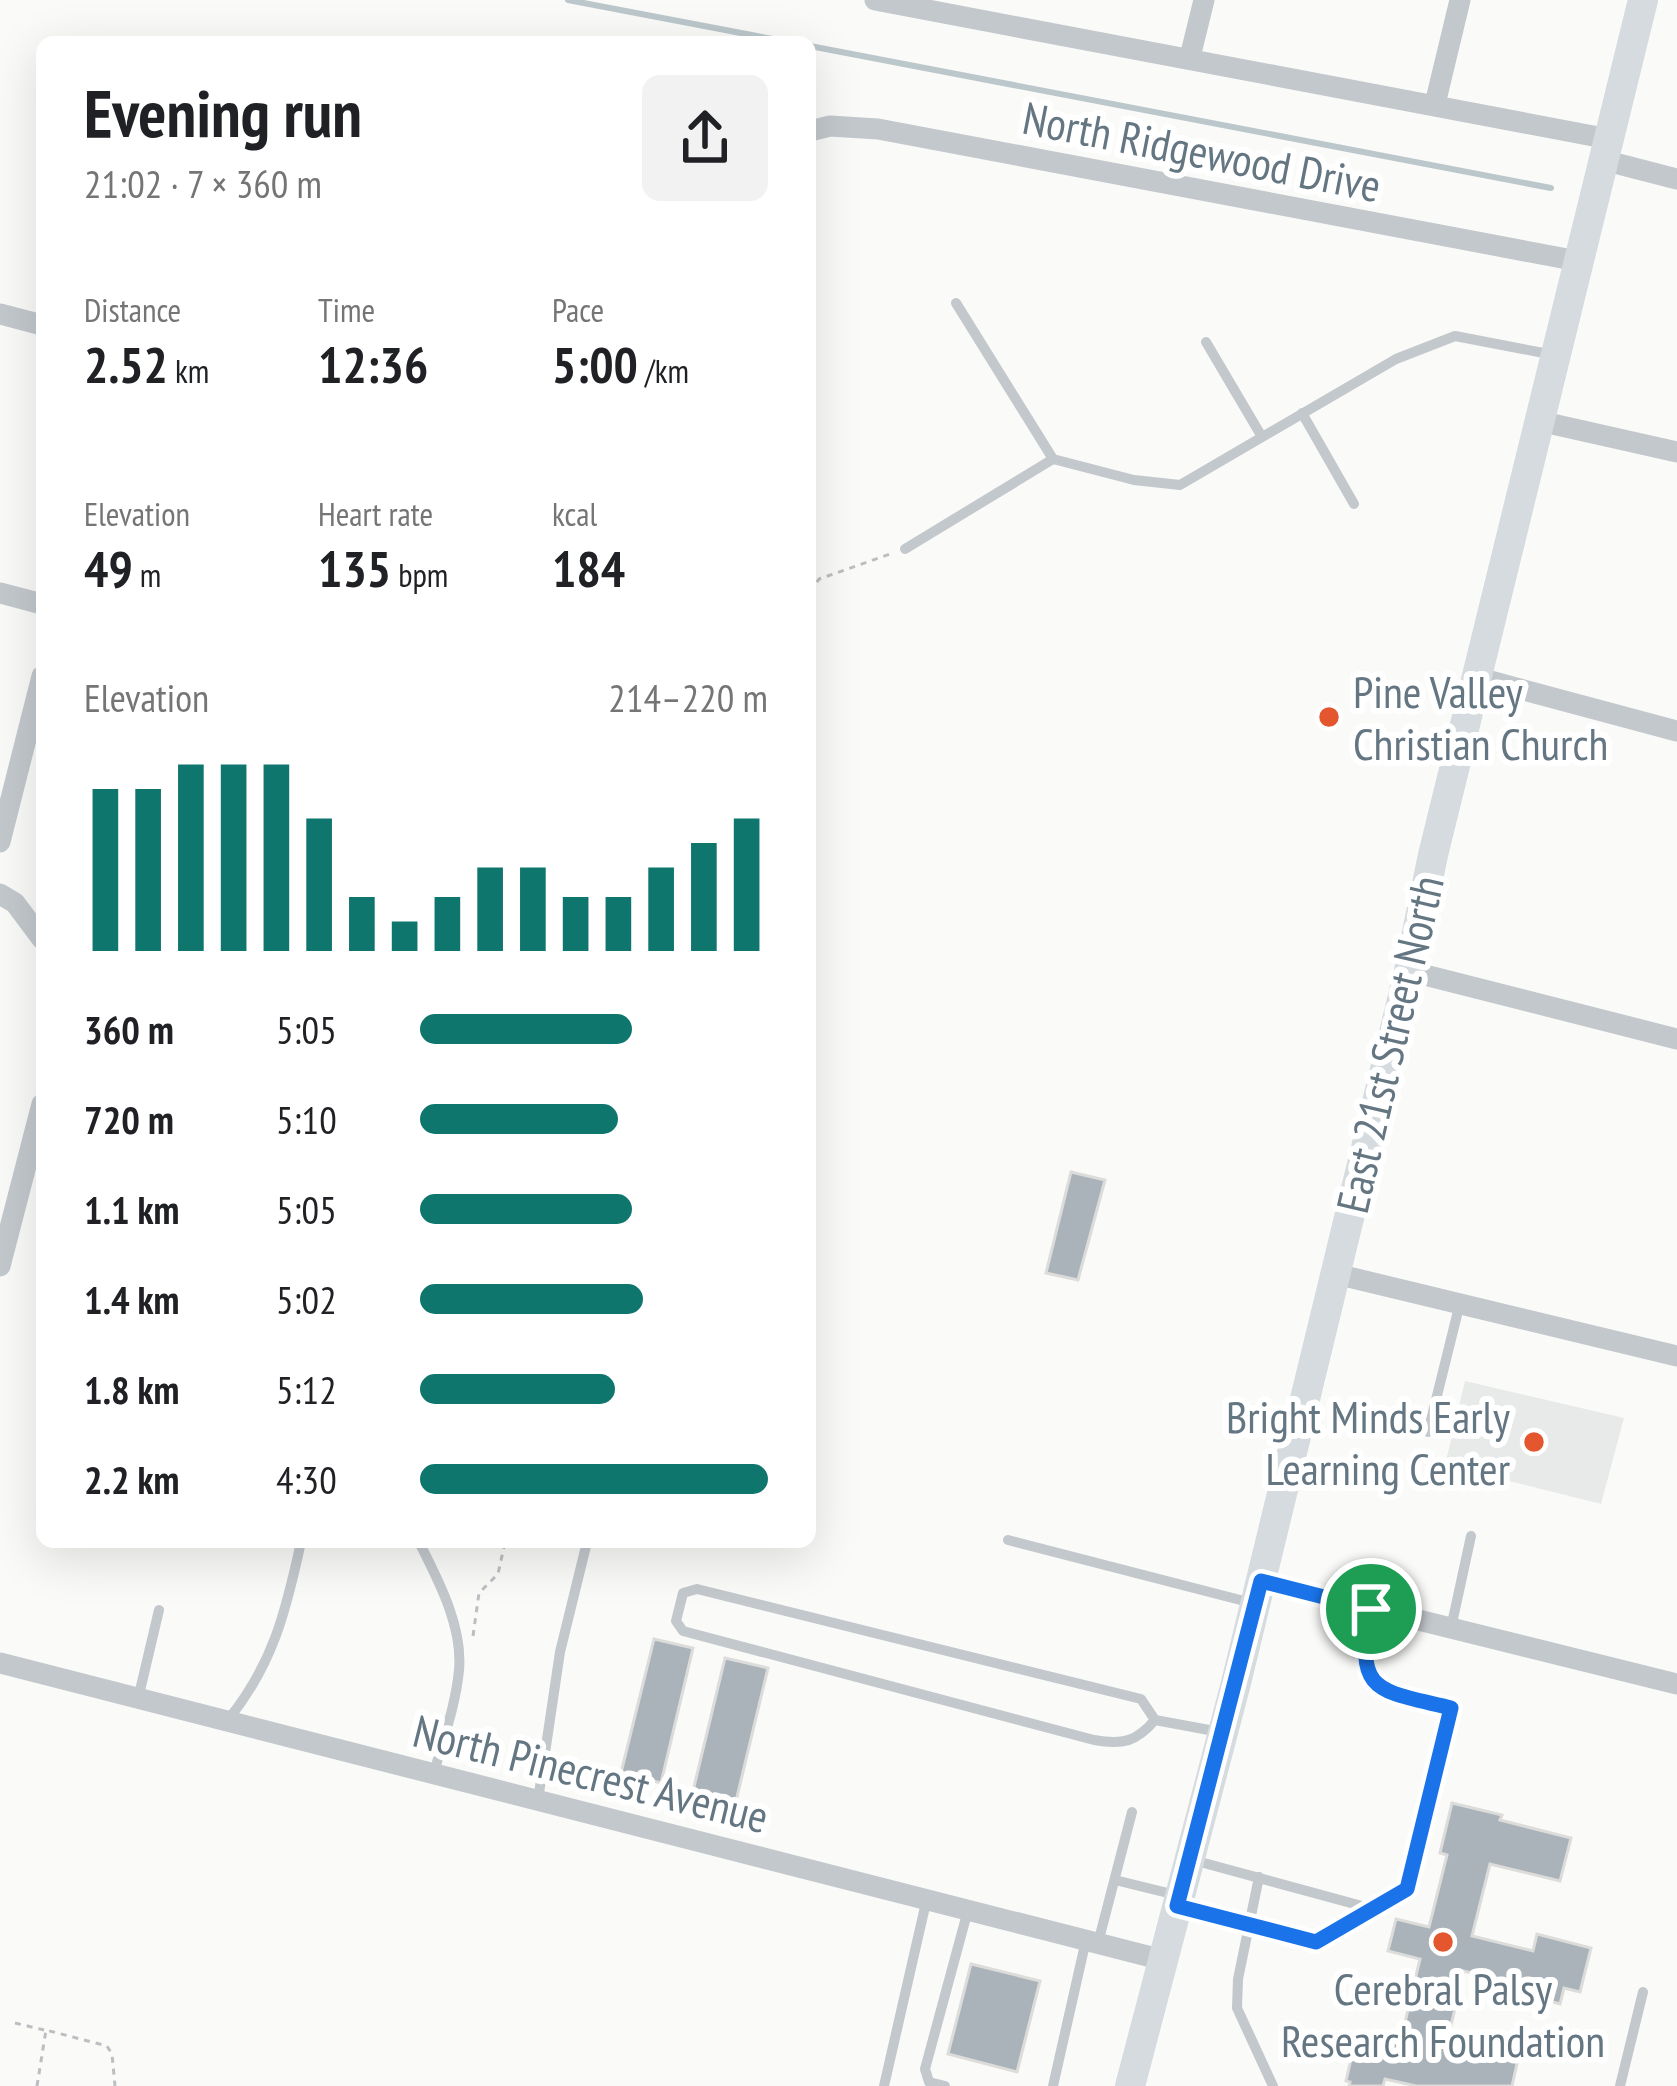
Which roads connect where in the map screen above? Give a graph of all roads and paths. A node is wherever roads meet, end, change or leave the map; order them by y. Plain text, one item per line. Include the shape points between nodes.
1 (875, 0) edge
2 (1204, 0) edge
3 (1460, 0) edge
4 (1643, 0) edge
5 (946, 6) edge
6 (1190, 58) junction
7 (1435, 104) junction
8 (816, 130) edge
9 (1606, 149) junction
10 (1677, 179) edge
11 (1578, 262) junction
12 (956, 303) dead end
13 (0, 314) edge
14 (36, 323) edge
15 (1206, 343) dead end
16 (1554, 355) junction
17 (1302, 413) junction
18 (1539, 421) junction
19 (1262, 437) junction
20 (1677, 452) edge
21 (1053, 459) junction
22 (1354, 504) dead end
23 (905, 549) joint
24 (816, 583) edge
25 (0, 593) edge
26 (36, 602) edge
27 (1479, 678) junction
28 (36, 700) edge
29 (1677, 730) edge
30 (0, 842) edge
31 (0, 894) edge
32 (36, 931) edge
33 (1409, 971) junction
34 (1677, 1039) edge
35 (36, 1127) edge
36 (0, 1266) edge
37 (1336, 1274) junction
38 (1460, 1303) junction
39 (1677, 1356) edge
40 (1428, 1432) dead end
41 (1471, 1536) dead end
42 (1008, 1540) dead end
43 (300, 1548) edge
44 (421, 1548) edge
45 (504, 1548) edge
46 (586, 1548) edge
47 (1258, 1592) junction
48 (1371, 1609) junction
49 (159, 1610) dead end
50 (1451, 1628) junction
51 (473, 1640) dead end
52 (0, 1663) edge
53 (1677, 1684) edge
54 (139, 1699) junction
55 (1155, 1720) junction
56 (227, 1721) junction
57 (1223, 1732) junction
58 (461, 1735) dead end
59 (477, 1766) dead end
60 (434, 1773) junction
61 (538, 1799) junction
62 (1132, 1813) dead end
63 (1190, 1859) junction
64 (1259, 1877) junction
65 (1115, 1880) junction
66 (927, 1898) junction
67 (1178, 1901) junction
68 (968, 1909) junction
69 (1373, 1909) junction
70 (1248, 1925) junction
71 (1092, 1942) junction
72 (1163, 1960) junction
73 (1642, 1992) dead end
74 (15, 2023) dead end
75 (46, 2030) junction
76 (38, 2086) edge
77 (115, 2086) edge
78 (884, 2086) edge
79 (945, 2086) edge
80 (1052, 2086) edge
81 (1130, 2086) edge
82 (1273, 2086) edge
83 (1620, 2086) edge

1 - 5 street
2 - 6 street
3 - 7 street
4 - 9 main road, East 21st Street North
5 - 6 street
6 - 7 street
7 - 9 street
8 - 11 street, North Ridgewood Drive via 878,129
9 - 10 street
9 - 11 main road, East 21st Street North
11 - 16 main road, East 21st Street North
12 - 21 lane
13 - 14 street
15 - 19 lane
16 - 17 lane via 1455,337 1396,358
16 - 18 main road, East 21st Street North
17 - 19 lane
17 - 22 lane
18 - 20 street
18 - 27 main road, East 21st Street North
19 - 21 lane via 1180,485
21 - 23 lane
23 - 24 path
25 - 26 street
27 - 29 street
27 - 33 main road, East 21st Street North
28 - 30 street
31 - 32 street
33 - 34 street
33 - 37 main road, East 21st Street North
35 - 36 street
37 - 38 street
37 - 47 main road, East 21st Street North
38 - 39 street
38 - 40 lane
41 - 50 lane
42 - 47 lane
43 - 56 lane via 276,1643
44 - 60 lane via 441,1585 460,1669
45 - 51 path via 497,1574 478,1593
46 - 61 lane
47 - 48 street
47 - 57 main road, East 21st Street North
48 - 50 street
48 - 69 lane via 1363,1660 1374,1682 1451,1708 1407,1889
49 - 54 lane
50 - 53 street
52 - 54 street, North Pinecrest Avenue
54 - 56 street, North Pinecrest Avenue
55 - 55 lane via 1139,1739 1094,1740 683,1631 676,1622 682,1593 697,1589 1141,1699
55 - 57 lane
56 - 60 street, North Pinecrest Avenue
57 - 63 main road, East 21st Street North
58 - 59 path
60 - 61 street, North Pinecrest Avenue
61 - 66 street, North Pinecrest Avenue
62 - 65 lane
63 - 64 lane
63 - 67 main road, East 21st Street North
64 - 69 lane
64 - 70 lane
65 - 67 lane
65 - 71 lane
66 - 68 street, North Pinecrest Avenue
66 - 78 lane
67 - 70 lane
67 - 72 main road, East 21st Street North
68 - 71 street, North Pinecrest Avenue
68 - 79 lane via 925,2068 929,2082
69 - 70 lane via 1316,1942
70 - 82 lane via 1237,2008
71 - 72 street, North Pinecrest Avenue
71 - 80 lane
72 - 81 main road, East 21st Street North
73 - 83 lane
74 - 75 path
75 - 76 path
75 - 77 path via 107,2046

